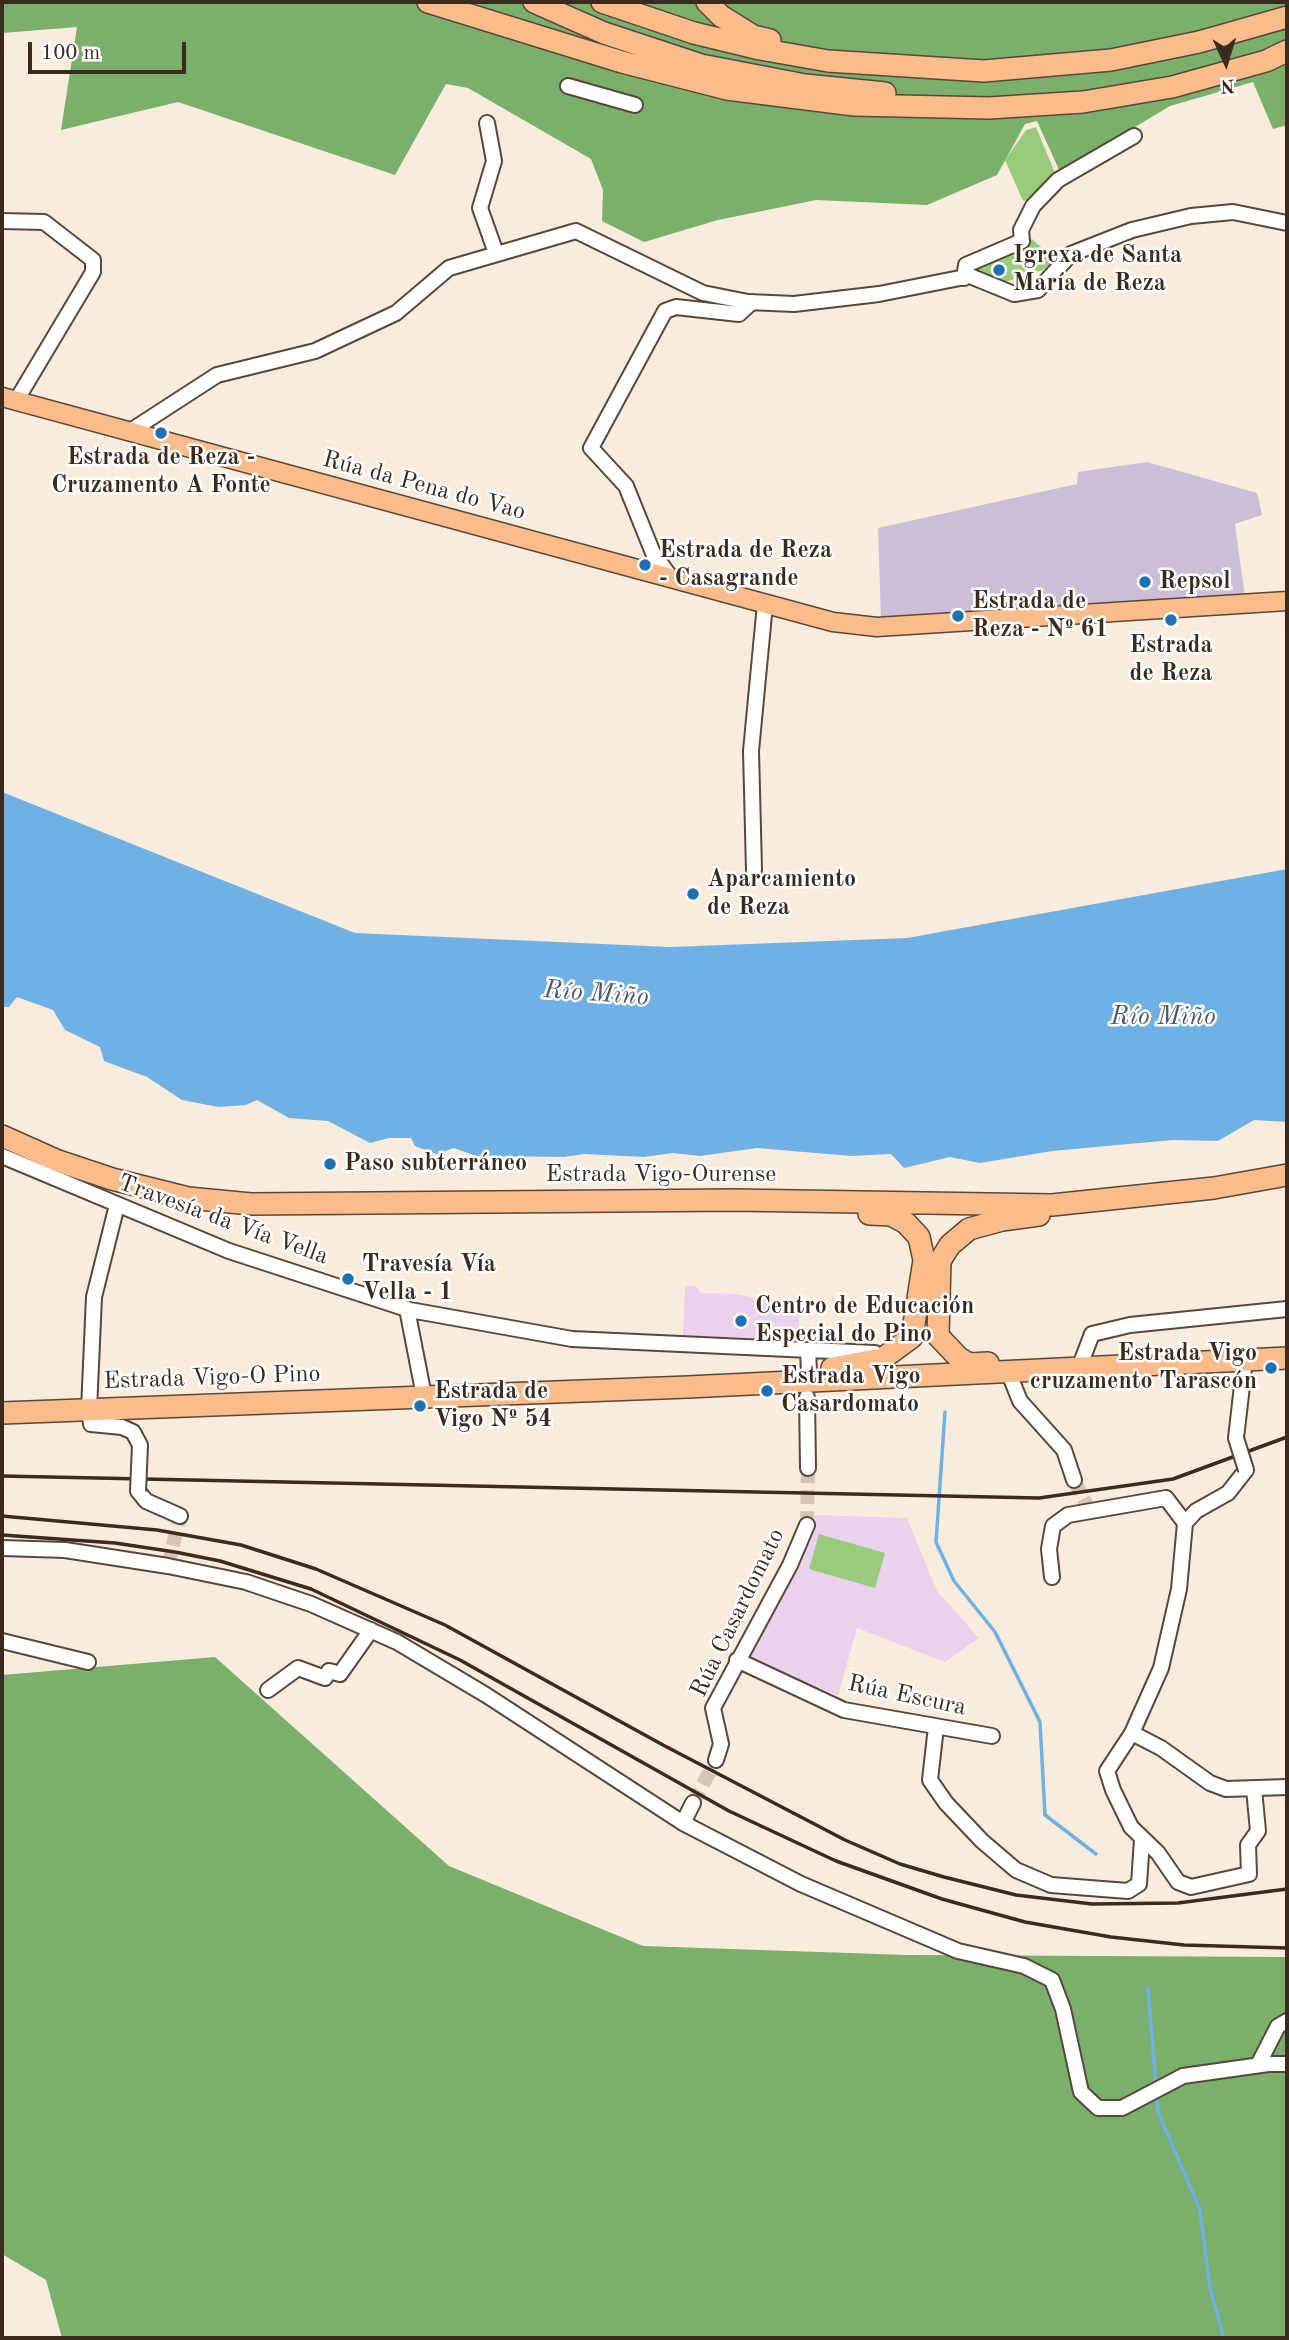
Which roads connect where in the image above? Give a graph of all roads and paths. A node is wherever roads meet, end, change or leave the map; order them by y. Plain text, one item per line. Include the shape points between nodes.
1 (428, 2) edge
2 (534, 2) edge
3 (602, 2) edge
4 (707, 2) edge
5 (1287, 17) edge
6 (1287, 48) edge
7 (933, 69) junction
8 (568, 86) dead end
9 (635, 105) dead end
10 (487, 123) dead end
11 (1134, 136) dead end
12 (2, 221) edge
13 (1287, 223) edge
14 (496, 253) junction
15 (964, 278) junction
16 (752, 302) junction
17 (9, 399) edge
18 (129, 432) junction
19 (672, 579) junction
20 (1287, 601) edge
21 (765, 604) junction
22 (754, 870) dead end
23 (2, 1136) edge
24 (2, 1156) edge
25 (1287, 1175) edge
26 (1214, 1188) junction
27 (583, 1202) junction
28 (117, 1205) junction
29 (407, 1309) junction
30 (1287, 1309) edge
31 (1287, 1357) edge
32 (1245, 1360) junction
33 (808, 1361) junction
34 (1079, 1367) junction
35 (1008, 1371) junction
36 (830, 1379) junction
37 (768, 1382) junction
38 (688, 1387) junction
39 (424, 1396) junction
40 (807, 1397) junction
41 (89, 1410) junction
42 (2, 1413) edge
43 (808, 1468) tunnel mouth
44 (1074, 1480) tunnel mouth
45 (180, 1516) dead end
46 (1185, 1523) junction
47 (807, 1525) tunnel mouth
48 (2, 1548) edge
49 (1052, 1577) dead end
50 (371, 1630) junction
51 (2, 1641) edge
52 (737, 1660) junction
53 (88, 1662) dead end
54 (268, 1690) dead end
55 (936, 1727) junction
56 (1132, 1733) junction
57 (992, 1736) dead end
58 (716, 1760) tunnel mouth
59 (1287, 1787) edge
60 (1254, 1789) junction
61 (694, 1803) tunnel mouth
62 (683, 1823) junction
63 (1142, 1839) junction
64 (1287, 2021) edge
65 (1287, 2064) edge
66 (1258, 2065) junction

1 - 6 highway via 727,89 853,105 989,108 1083,102 1183,84 1266,61
2 - 6 highway via 604,33 701,65 805,85 914,96 1025,96 1092,90 1171,79
3 - 7 highway via 760,49 828,61
4 - 7 highway via 753,36 793,47 896,57
5 - 7 highway via 1111,60 995,70
8 - 9 street
10 - 14 street via 494,161 480,208
11 - 15 street via 1058,180 1033,206 1021,230 1022,241 965,265
12 - 17 street via 44,222 93,260 93,272
13 - 15 street via 1233,212 1132,230 1072,254 1038,290 1014,294 970,276
14 - 16 street via 576,231 703,293
14 - 18 street via 449,268 396,313 315,351 217,375
15 - 16 street via 794,304
16 - 19 street via 739,314 676,307 666,311 590,448 625,486 653,553
17 - 18 main road, Rúa da Pena do Vao
18 - 19 main road, Rúa da Pena do Vao
19 - 21 main road, Rúa da Pena do Vao
20 - 21 main road, Rúa da Pena do Vao via 877,628
21 - 22 street via 751,751
23 - 27 highway, Estrada Vigo-Ourense via 101,1176 188,1198 251,1204
24 - 28 street, Travesía da Vía Vella
25 - 26 highway, Estrada Vigo-Ourense
26 - 27 highway, Estrada Vigo-Ourense via 1052,1205
26 - 34 highway via 1002,1220 969,1229 950,1245 937,1278 936,1324 946,1347 970,1364 1056,1361
27 - 33 highway via 891,1215 906,1223 919,1237 924,1260 912,1337 882,1359
28 - 29 street, Travesía da Vía Vella via 229,1251
28 - 41 street via 94,1297
29 - 33 street, Travesía da Vía Vella via 572,1339
29 - 39 street
30 - 34 street via 1130,1325 1093,1334
31 - 32 highway
32 - 34 highway
32 - 46 street, bridge via 1236,1438 1246,1470 1228,1493 1196,1511
33 - 38 highway
34 - 35 highway
35 - 36 highway
35 - 44 street via 1020,1401 1064,1450
36 - 37 highway
36 - 40 street
37 - 38 highway
37 - 40 street
38 - 39 highway, Estrada Vigo-O Pino
39 - 41 highway, Estrada Vigo-O Pino
40 - 43 street
41 - 42 highway, Estrada Vigo-O Pino
41 - 45 street, bridge via 91,1424 134,1432 139,1445 138,1491 146,1501
46 - 49 street via 1166,1498 1068,1515 1053,1526 1049,1549
46 - 56 street via 1179,1589 1161,1668
47 - 52 street, Rúa Casardomato
48 - 50 street via 65,1550 246,1582
50 - 54 street via 340,1674 329,1671 325,1678 298,1668
50 - 62 street via 486,1695
51 - 53 street
52 - 55 street, Rúa Escura via 844,1710
52 - 58 street, Rúa Casardomato via 712,1708 721,1744
55 - 57 street, Rúa Escura
55 - 63 street via 930,1780 982,1841 1016,1870 1051,1885 1128,1891 1139,1884
56 - 60 street via 1210,1783 1226,1789
56 - 63 street via 1107,1771
59 - 60 street
60 - 63 street via 1258,1831 1248,1845 1249,1874 1191,1887 1178,1882
61 - 62 street
62 - 66 street via 801,1884 958,1951 1024,1966 1052,1980 1081,2092 1098,2108 1122,2108 1183,2076
64 - 66 street via 1278,2026
65 - 66 street

